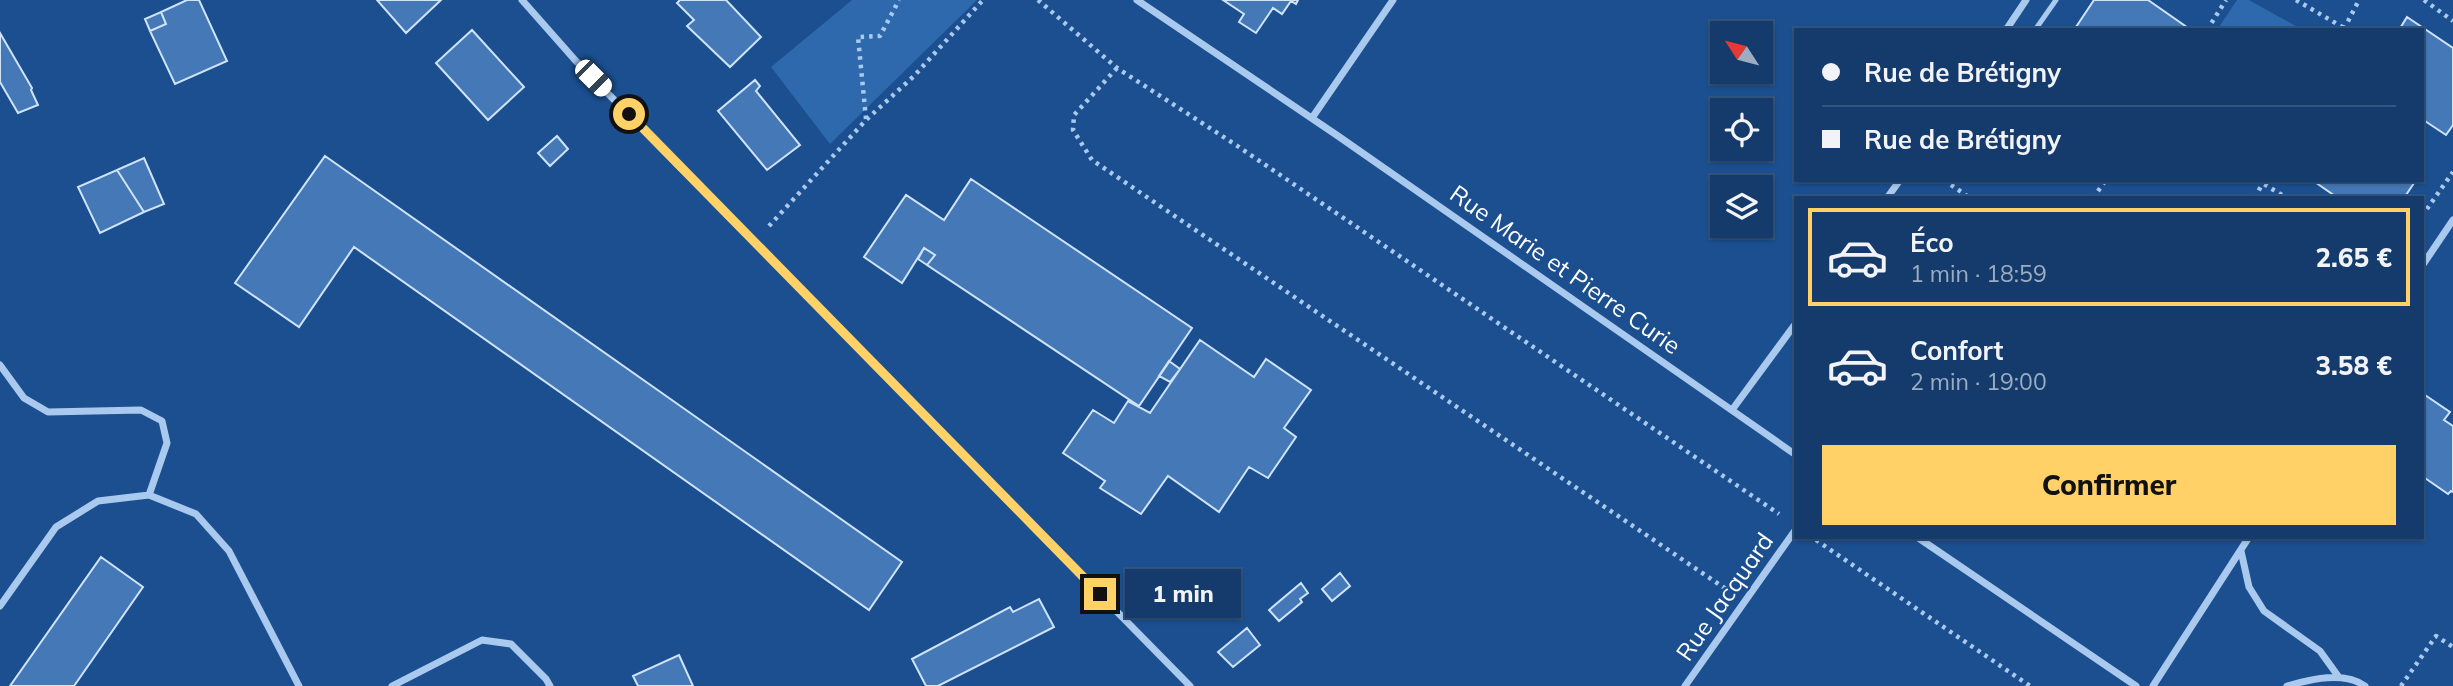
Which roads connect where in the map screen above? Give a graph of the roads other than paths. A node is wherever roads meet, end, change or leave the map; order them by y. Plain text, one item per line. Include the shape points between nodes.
1 (522, 0) edge
2 (1136, 0) edge
3 (1393, 0) edge
4 (2026, 0) edge
5 (2056, 0) edge
6 (2007, 28) edge
7 (2036, 28) edge
8 (1311, 118) junction
9 (2453, 220) edge
10 (2424, 262) edge
11 (1794, 326) edge
12 (0, 365) edge
13 (1732, 410) junction
14 (1794, 454) edge
15 (149, 495) junction
16 (1794, 532) edge
17 (1920, 539) edge
18 (2248, 539) edge
19 (2241, 551) junction
20 (0, 606) edge
21 (2338, 676) junction
22 (299, 686) edge
23 (391, 686) edge
24 (550, 686) edge
25 (1191, 686) edge
26 (1685, 686) edge
27 (2136, 686) edge
28 (2153, 686) edge
29 (2287, 686) edge
30 (2365, 686) edge

1 - 25 street via 575,60
2 - 8 street, Rue Marie et Pierre Curie
3 - 8 street
4 - 6 street
5 - 7 lane
8 - 13 street, Rue Marie et Pierre Curie
9 - 10 street
11 - 13 street
12 - 15 street via 24,398 48,412 141,410 162,421 167,443
13 - 14 street, Rue Marie et Pierre Curie
15 - 20 street via 98,500 56,527
15 - 22 street via 196,513 229,551
16 - 26 street, Rue Jacquard
17 - 27 street
18 - 19 street
19 - 21 street via 2249,587 2264,611 2320,651
19 - 28 street
21 - 29 street
21 - 30 street
23 - 24 street via 482,640 511,643

